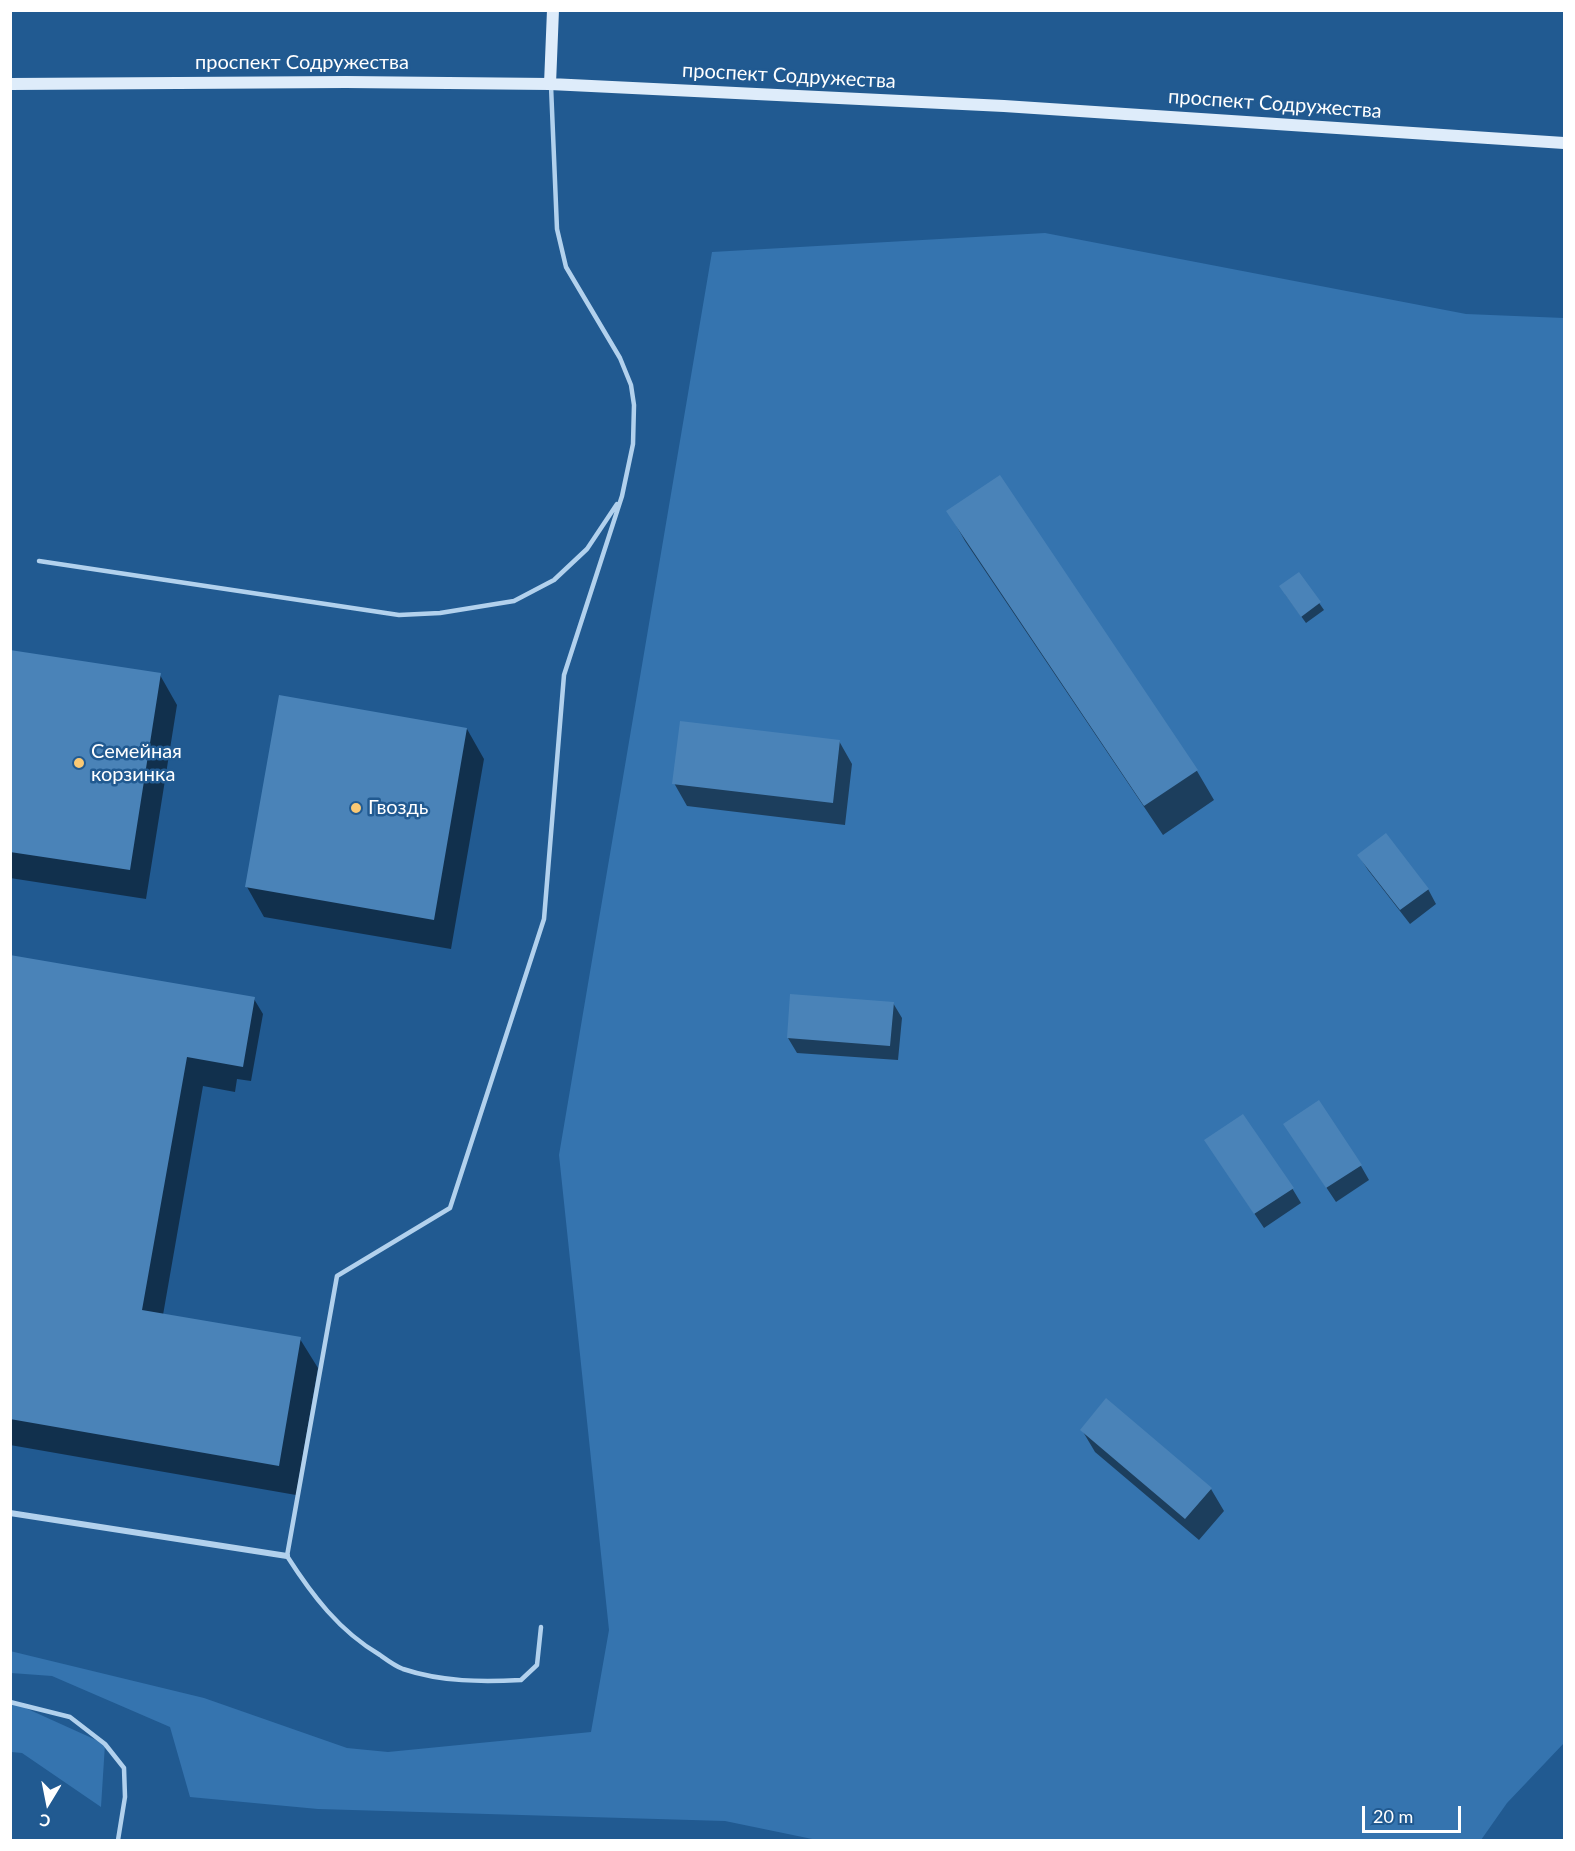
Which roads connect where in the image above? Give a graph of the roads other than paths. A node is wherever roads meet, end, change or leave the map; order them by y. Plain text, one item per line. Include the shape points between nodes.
1 (553, 10) edge
2 (10, 84) edge
3 (550, 84) junction
4 (1564, 143) edge
5 (622, 496) junction
6 (39, 561) dead end
7 (10, 1513) edge
8 (287, 1556) junction
9 (540, 1627) dead end
10 (10, 1702) edge
11 (118, 1840) edge

1 - 3 main road
2 - 3 main road, проспект Содружества
3 - 4 main road, проспект Содружества via 993,106
3 - 5 lane via 560,249 566,267 620,358 631,385 633,444
5 - 6 lane via 587,549 554,580 514,601 440,613 399,615
5 - 8 lane via 564,675 544,919 450,1208 336,1276
7 - 8 street
8 - 9 lane via 308,1589 358,1642 401,1668 473,1682 521,1680 537,1665
10 - 11 lane via 70,1717 105,1744 124,1768 125,1797

